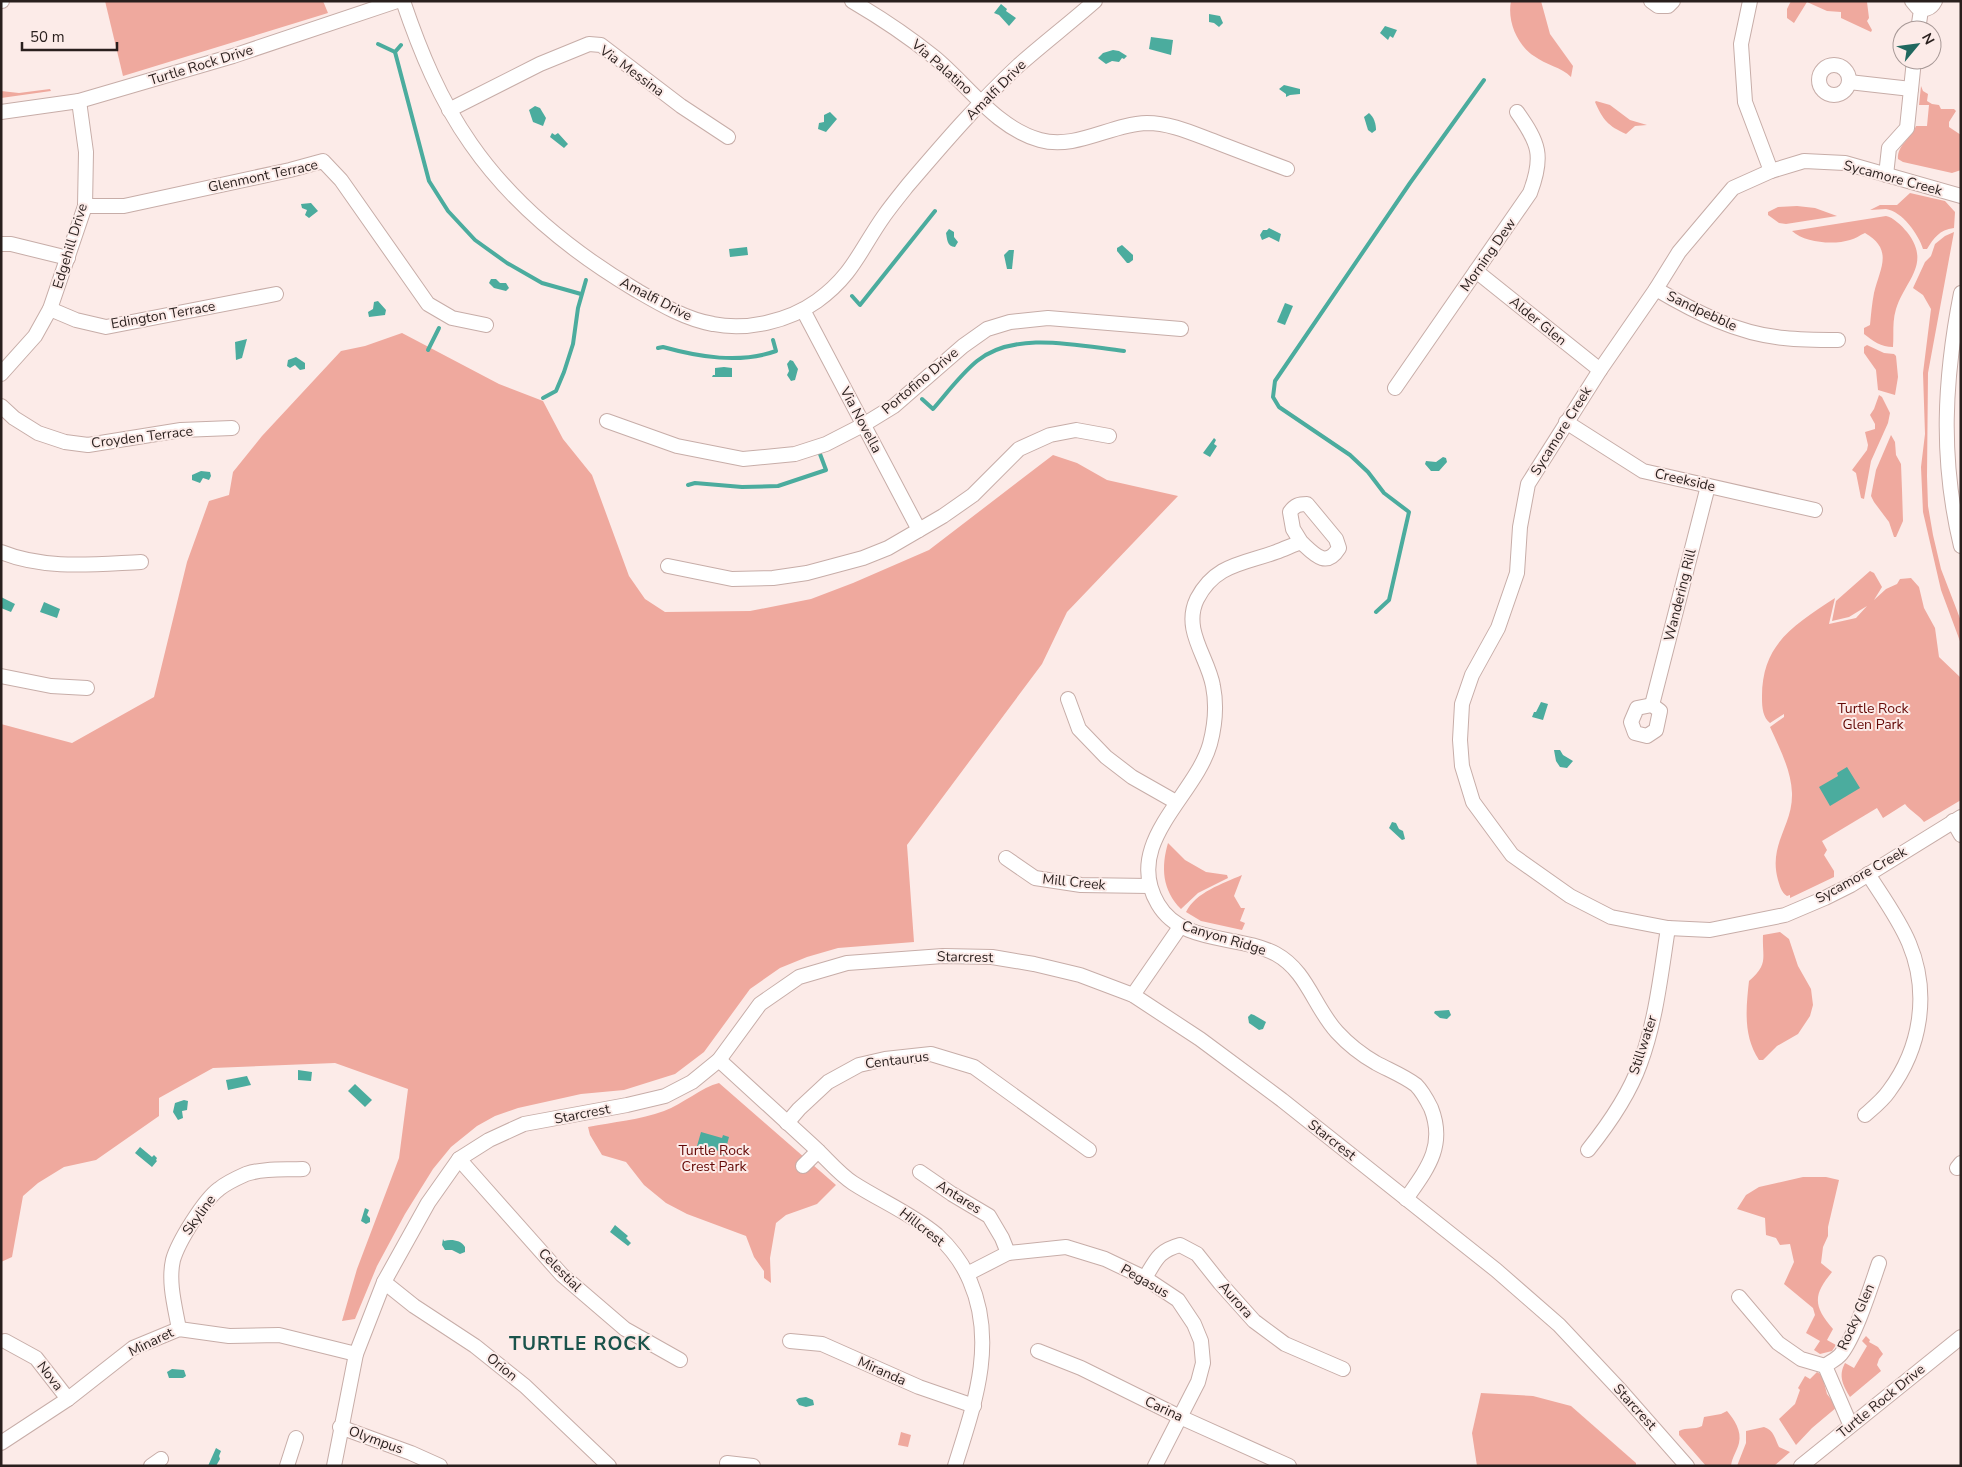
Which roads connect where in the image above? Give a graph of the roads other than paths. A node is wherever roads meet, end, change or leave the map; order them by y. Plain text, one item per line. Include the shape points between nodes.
1 (397, 1) edge
2 (403, 1) edge
3 (852, 1) edge
4 (1095, 1) edge
5 (1651, 1) edge
6 (1673, 1) edge
7 (1750, 1) edge
8 (1935, 1) edge
9 (1917, 5) edge
10 (1918, 20) edge
11 (1913, 70) edge
12 (1849, 82) dead end
13 (1911, 89) junction
14 (79, 101) junction
15 (982, 102) junction
16 (449, 110) junction
17 (1, 112) edge
18 (1517, 112) dead end
19 (728, 137) dead end
20 (1287, 169) dead end
21 (1771, 171) junction
22 (1886, 175) junction
23 (1961, 196) edge
24 (85, 206) junction
25 (1, 244) edge
26 (68, 258) junction
27 (1476, 271) junction
28 (1656, 290) junction
29 (1961, 293) edge
30 (276, 294) dead end
31 (50, 309) junction
32 (804, 310) junction
33 (486, 325) dead end
34 (1181, 329) dead end
35 (1838, 340) dead end
36 (1600, 370) junction
37 (1, 374) edge
38 (1395, 388) dead end
39 (1, 406) edge
40 (607, 421) dead end
41 (1566, 422) junction
42 (864, 425) junction
43 (232, 428) dead end
44 (1110, 436) dead end
45 (1708, 486) junction
46 (1815, 510) dead end
47 (919, 530) junction
48 (1301, 542) dead end
49 (1961, 546) edge
50 (1, 552) edge
51 (141, 562) dead end
52 (668, 566) dead end
53 (1, 676) edge
54 (87, 688) dead end
55 (1068, 699) dead end
56 (1652, 705) dead end
57 (1176, 802) junction
58 (1957, 819) edge
59 (1961, 835) edge
60 (1006, 858) dead end
61 (1868, 874) junction
62 (1149, 886) junction
63 (1180, 926) junction
64 (1668, 928) junction
65 (1133, 995) junction
66 (719, 1060) junction
67 (1864, 1115) dead end
68 (787, 1123) junction
69 (1089, 1150) dead end
70 (1588, 1150) dead end
71 (818, 1151) junction
72 (459, 1159) junction
73 (803, 1166) dead end
74 (303, 1169) dead end
75 (920, 1172) dead end
76 (1406, 1199) junction
77 (1008, 1253) junction
78 (1879, 1263) dead end
79 (967, 1274) junction
80 (1146, 1278) junction
81 (384, 1282) junction
82 (1739, 1297) dead end
83 (179, 1329) junction
84 (1961, 1337) edge
85 (5, 1341) dead end
86 (790, 1341) dead end
87 (1038, 1351) dead end
88 (356, 1354) junction
89 (680, 1360) dead end
90 (1824, 1366) junction
91 (1343, 1369) dead end
92 (68, 1399) junction
93 (974, 1406) junction
94 (1180, 1417) junction
95 (1850, 1424) junction
96 (340, 1427) junction
97 (296, 1438) dead end
98 (1, 1444) edge
99 (727, 1463) dead end
100 (287, 1466) edge
101 (334, 1466) edge
102 (440, 1466) edge
103 (609, 1466) edge
104 (753, 1466) edge
105 (955, 1466) edge
106 (1155, 1466) edge
107 (1289, 1466) edge
108 (1687, 1466) edge
109 (1801, 1466) edge

1 - 14 street, Turtle Rock Drive via 234,56
2 - 16 street, Amalfi Drive via 430,72
3 - 15 street, Via Palatino via 882,18 934,57
4 - 15 street, Amalfi Drive
5 - 6 street via 1658,6 1668,6
7 - 21 street via 1741,44 1745,102
8 - 9 street via 1930,8
9 - 10 street
11 - 13 street
12 - 13 street
13 - 22 street via 1907,128 1889,148
14 - 17 street, Turtle Rock Drive
14 - 24 street, Edgehill Drive via 86,152
15 - 20 street, Via Palatino via 1019,132 1041,140 1065,142 1148,123 1176,127
15 - 32 street, Amalfi Drive via 909,184 845,276
16 - 19 street, Via Messina via 513,75 589,44 601,45
16 - 32 street, Amalfi Drive via 494,175 553,234 656,302 685,316 714,325 732,326 765,323
18 - 27 street, Morning Dew via 1535,141 1538,156 1535,181 1523,205
21 - 22 street, Sycamore Creek via 1804,161 1845,163
21 - 28 street, Sycamore Creek via 1733,188 1680,252
22 - 23 street, Sycamore Creek
24 - 26 street, Edgehill Drive
24 - 33 street, Glenmont Terrace via 133,204 323,161 342,180 428,304 452,318
25 - 26 street
26 - 31 street, Edgehill Drive
27 - 36 street, Alder Glen
27 - 38 street, Morning Dew
28 - 35 street, Sandpebble via 1688,308 1738,329 1782,338
28 - 36 street, Sycamore Creek
29 - 49 street via 1946,396 1950,489
30 - 31 street, Edington Terrace via 106,327 76,320
31 - 37 street, Edgehill Drive via 35,336
32 - 42 street, Via Novella
34 - 42 street, Portofino Drive via 1048,318 1002,325 987,330 963,346 894,406
36 - 41 street, Sycamore Creek
39 - 43 street, Croyden Terrace via 38,433 65,442 88,444 181,430
40 - 42 street, Portofino Drive via 677,446 742,459 795,454 826,444
41 - 45 street, Creekside via 1644,471
41 - 64 street, Sycamore Creek via 1528,484 1520,527 1517,573 1498,628 1472,675 1462,704 1462,766 1473,802 1512,855 1570,896 1611,917
42 - 47 street, Via Novella
44 - 47 street via 1076,430 1050,435 1018,449 973,495
45 - 46 street, Creekside
45 - 56 street, Wandering Rill
47 - 52 street via 863,558 774,578 732,579
48 - 57 street, Canyon Ridge via 1223,569 1209,581 1198,598 1192,611 1193,627 1213,685 1216,707 1207,754
50 - 51 street via 44,563
53 - 54 street via 51,686
55 - 57 street via 1079,729 1106,757 1132,777
57 - 62 street, Canyon Ridge via 1154,842 1149,858
58 - 59 street
58 - 61 street, Sycamore Creek
60 - 62 street, Mill Creek via 1035,878 1081,885
61 - 64 street, Sycamore Creek via 1785,915 1710,930
61 - 67 street via 1909,943 1920,980 1920,1017 1915,1041 1902,1072 1888,1093
62 - 63 street, Canyon Ridge via 1158,905
63 - 65 street
63 - 76 street, Canyon Ridge via 1207,936 1256,946 1277,955 1302,975 1329,1023 1343,1037 1374,1062 1416,1086 1427,1100 1436,1121 1436,1145 1428,1167
64 - 70 street, Stillwater via 1655,1009 1640,1065 1612,1119
65 - 66 street, Starcrest via 1080,975 992,957 943,956 847,963 799,977 760,1004
65 - 76 street, Starcrest via 1200,1039 1282,1100
66 - 68 street, Hillcrest
66 - 72 street, Starcrest via 692,1082 665,1096 524,1124 489,1140
68 - 69 street, Centaurus via 828,1082 859,1065 931,1054 974,1067
68 - 71 street, Hillcrest
71 - 73 street
71 - 79 street, Hillcrest via 852,1182 895,1206 937,1236 954,1253
72 - 81 street, Starcrest via 428,1203
72 - 89 street, Celestial via 562,1275 625,1329
74 - 83 street, Skyline via 246,1174 217,1190 205,1205 182,1238 173,1260 172,1281
75 - 77 street, Antares via 989,1216
76 - 108 street, Starcrest via 1559,1325
77 - 79 street, Pegasus
77 - 80 street, Pegasus via 1066,1247 1105,1259
78 - 90 street, Rocky Glen via 1870,1292 1840,1355
79 - 93 street, Hillcrest via 977,1296 984,1350
80 - 91 street, Aurora via 1167,1248 1180,1245 1197,1254 1254,1321 1285,1344
80 - 94 street, Pegasus via 1178,1300 1201,1341 1203,1363 1198,1382
81 - 88 street, Starcrest
81 - 103 street, Orion via 475,1346 524,1386
82 - 90 street via 1778,1343 1801,1359
83 - 88 street, Minaret via 229,1336 279,1335
83 - 92 street, Minaret via 133,1348
84 - 95 street, Turtle Rock Drive
85 - 92 street, Nova via 36,1358
86 - 93 street, Miranda via 822,1344 919,1387
87 - 94 street, Carina via 1081,1368
88 - 96 street, Starcrest
90 - 95 street
92 - 98 street, Minaret
93 - 105 street, Hillcrest
94 - 106 street, Pegasus
94 - 107 street, Carina
95 - 109 street, Turtle Rock Drive
96 - 101 street, Starcrest
96 - 102 street, Olympus
97 - 100 street
99 - 104 street

